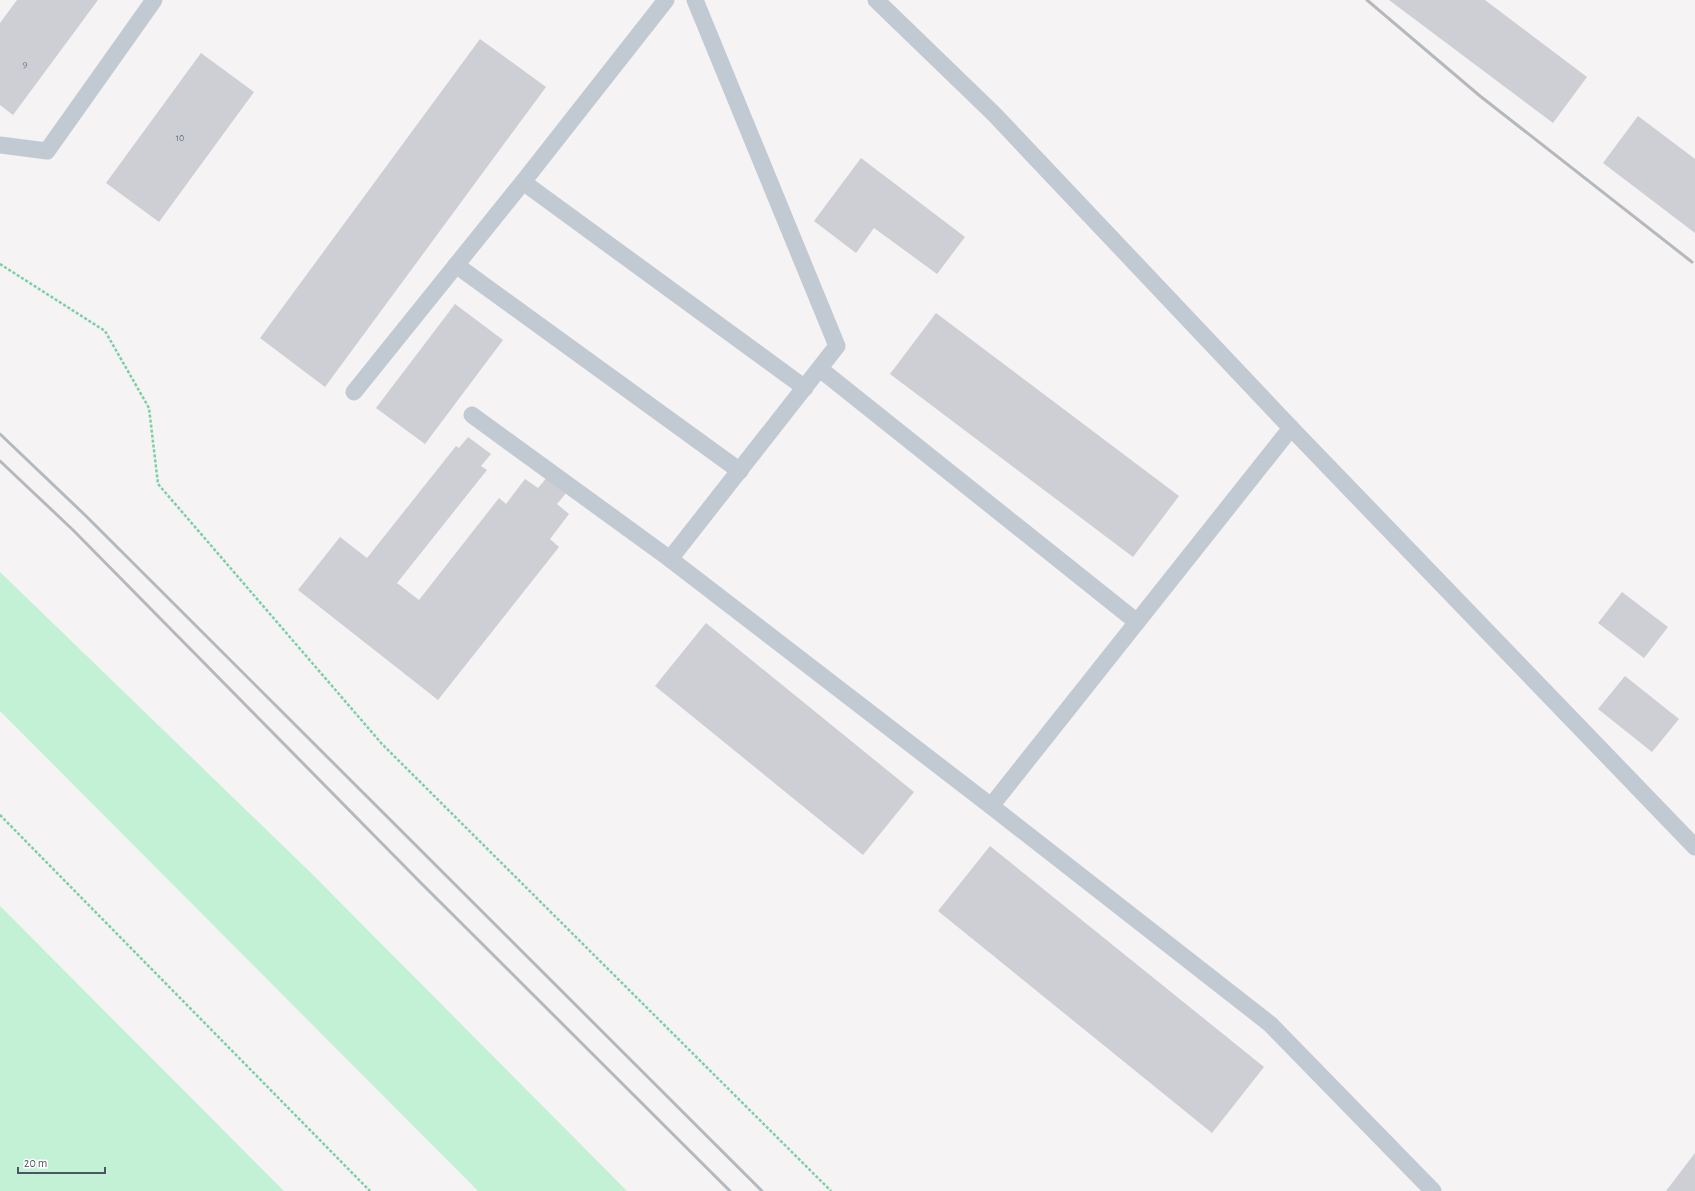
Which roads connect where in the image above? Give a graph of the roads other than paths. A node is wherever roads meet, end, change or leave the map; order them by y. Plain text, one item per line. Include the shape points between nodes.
1 (154, 0) edge
2 (666, 0) edge
3 (695, 0) edge
4 (876, 0) edge
5 (0, 145) edge
6 (523, 182) junction
7 (456, 265) junction
8 (820, 369) junction
9 (805, 388) junction
10 (354, 392) dead end
11 (472, 415) dead end
12 (1291, 428) junction
13 (740, 471) junction
14 (670, 559) junction
15 (1137, 622) junction
16 (991, 806) junction
17 (1695, 847) edge
18 (1433, 1191) edge

1 - 5 lane via 47,151
2 - 6 lane
3 - 8 lane via 838,346
4 - 12 lane via 994,114
6 - 7 lane
6 - 9 lane
7 - 10 lane
7 - 13 lane
8 - 9 lane
8 - 15 lane
9 - 13 lane
11 - 14 lane
12 - 15 lane
12 - 17 lane
13 - 14 lane
14 - 16 lane
15 - 16 lane
16 - 18 lane via 1270,1024

